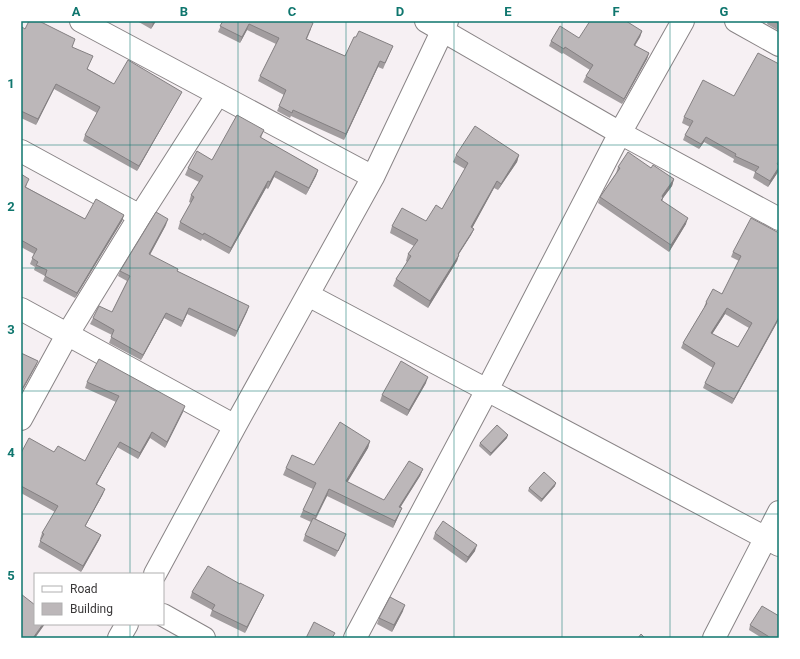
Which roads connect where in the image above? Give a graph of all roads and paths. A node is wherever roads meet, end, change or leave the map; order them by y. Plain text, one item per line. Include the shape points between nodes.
1 (81, 21) edge
2 (683, 21) edge
3 (736, 21) edge
4 (439, 24) edge
5 (779, 45) edge
6 (218, 94) junction
7 (620, 133) junction
8 (21, 151) edge
9 (373, 177) junction
10 (140, 216) junction
11 (779, 219) edge
12 (308, 295) junction
13 (21, 309) edge
14 (67, 334) junction
15 (487, 390) junction
16 (21, 419) edge
17 (235, 426) junction
18 (779, 512) edge
19 (772, 542) edge
20 (156, 573) edge
21 (164, 616) edge
22 (127, 625) edge
23 (119, 638) edge
24 (204, 638) edge
25 (355, 638) edge
26 (714, 638) edge

1 - 6 street
2 - 7 street
3 - 5 street
4 - 7 street
4 - 9 street
6 - 9 street
6 - 10 street
7 - 11 street
7 - 15 street
8 - 10 street
9 - 12 street
10 - 14 street
12 - 15 street
12 - 17 street
13 - 14 street
14 - 16 street
14 - 17 street
15 - 19 street
15 - 25 street
17 - 20 street
18 - 19 street
19 - 26 street
21 - 24 street
22 - 23 street

